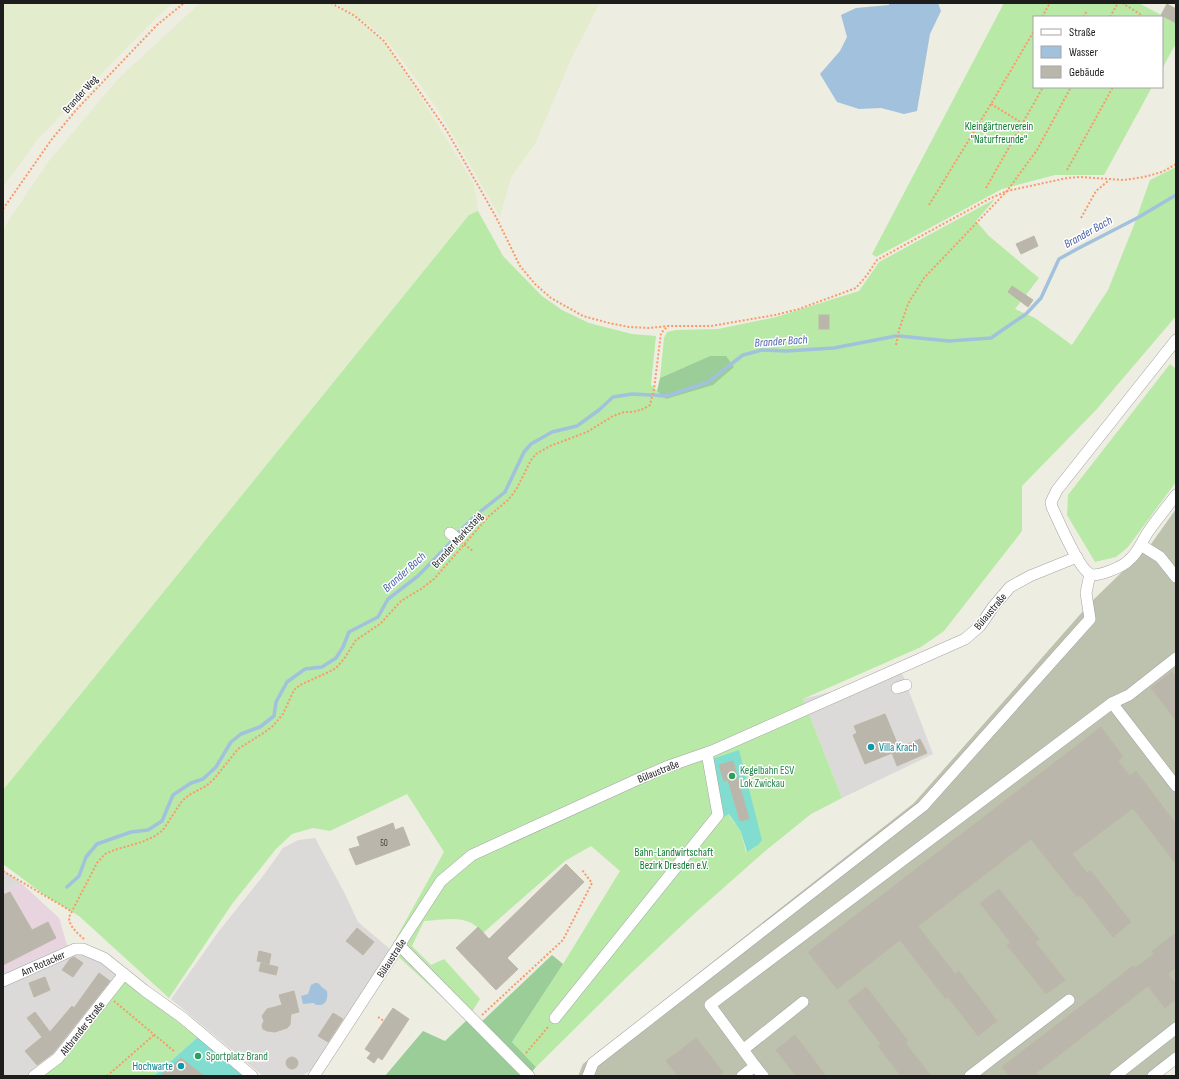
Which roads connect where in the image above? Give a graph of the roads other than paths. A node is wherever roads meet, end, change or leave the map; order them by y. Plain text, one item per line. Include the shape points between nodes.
1 (1176, 340) edge
2 (1176, 495) edge
3 (1141, 545) junction
4 (1077, 557) junction
5 (1090, 574) junction
6 (1176, 577) edge
7 (1176, 658) edge
8 (1112, 703) junction
9 (707, 753) junction
10 (1176, 786) edge
11 (399, 945) junction
12 (124, 974) junction
13 (3, 981) edge
14 (1069, 1000) dead end
15 (803, 1002) dead end
16 (555, 1018) road end
17 (1176, 1028) edge
18 (744, 1049) junction
19 (1176, 1058) edge
20 (755, 1066) junction
21 (34, 1076) edge
22 (252, 1076) edge
23 (314, 1076) edge
24 (529, 1076) edge
25 (588, 1076) edge
26 (742, 1076) edge
27 (763, 1076) edge
28 (970, 1076) edge
29 (1115, 1076) edge
30 (1153, 1076) edge

1 - 4 street via 1053,498 1052,507
2 - 3 street
3 - 5 street via 1129,561 1109,571
3 - 6 street via 1160,556
4 - 5 street
4 - 9 street, Bülaustraße via 1030,576 1010,588 980,626 965,639
5 - 25 street via 1086,594 1090,619 923,806 593,1063
7 - 8 street via 1129,695
8 - 10 street
8 - 18 street via 710,1005
9 - 11 street, Bülaustraße via 666,767 472,855 441,881
9 - 16 street via 718,815
11 - 23 street, Bülaustraße
11 - 24 street
12 - 13 street, Am Rotacker via 85,944
12 - 21 street, Altbrander Straße via 58,1058
12 - 22 street via 183,1018
14 - 28 street
15 - 18 street
17 - 29 street
18 - 20 street
19 - 30 street
20 - 26 street
20 - 27 street

